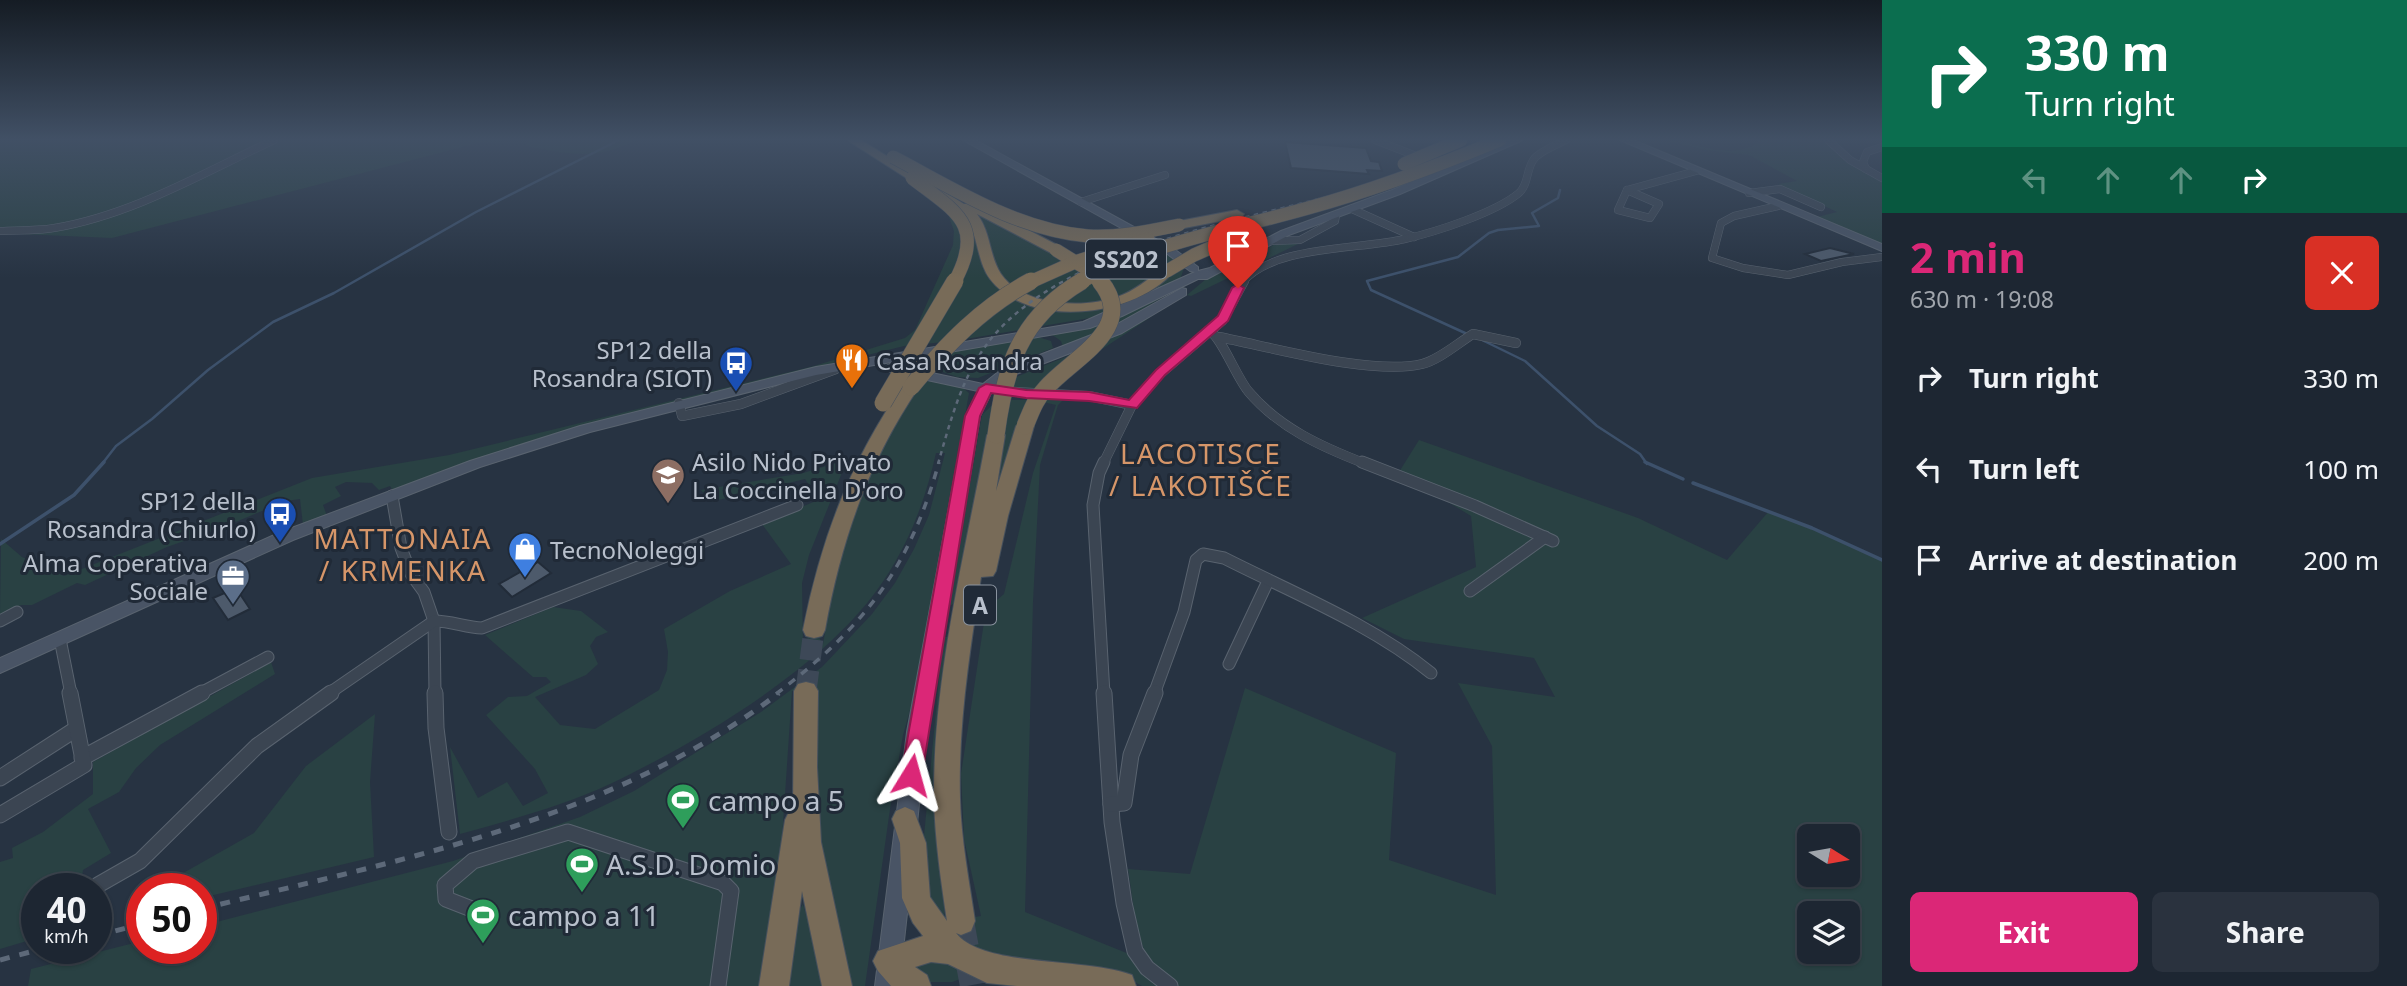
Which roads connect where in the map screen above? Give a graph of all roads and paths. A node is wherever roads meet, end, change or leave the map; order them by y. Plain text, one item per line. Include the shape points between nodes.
1 (173, 186) edge
2 (922, 186) edge
3 (926, 186) edge
4 (940, 186) edge
5 (951, 186) edge
6 (1052, 186) edge
7 (1131, 186) edge
8 (1340, 186) edge
9 (1390, 186) edge
10 (1402, 186) edge
11 (1524, 186) edge
12 (1634, 186) edge
13 (1732, 186) edge
14 (1627, 190) junction
15 (1749, 193) junction
16 (1081, 202) junction
17 (1352, 202) junction
18 (1778, 206) junction
19 (1805, 212) dead end
20 (1237, 214) junction
21 (0, 231) edge
22 (1414, 237) junction
23 (1882, 248) edge
24 (1170, 251) junction
25 (1882, 257) edge
26 (1199, 258) junction
27 (1236, 258) junction
28 (1210, 271) junction
29 (1186, 273) junction
30 (1034, 334) junction
31 (1215, 334) junction
32 (1516, 343) dead end
33 (929, 351) junction
34 (1055, 355) junction
35 (842, 366) junction
36 (918, 380) junction
37 (986, 388) junction
38 (1132, 405) junction
39 (392, 496) junction
40 (797, 505) dead end
41 (1268, 581) junction
42 (821, 591) junction
43 (1470, 591) dead end
44 (17, 612) dead end
45 (0, 621) edge
46 (434, 621) junction
47 (814, 630) tunnel mouth
48 (60, 639) junction
49 (268, 657) dead end
50 (1229, 664) dead end
51 (0, 666) edge
52 (1431, 673) dead end
53 (806, 691) tunnel mouth
54 (76, 729) junction
55 (82, 758) junction
56 (804, 771) junction
57 (0, 778) edge
58 (947, 786) junction
59 (1111, 804) junction
60 (0, 815) edge
61 (905, 819) junction
62 (449, 832) dead end
63 (112, 877) edge
64 (487, 915) dead end
65 (961, 921) tunnel mouth
66 (951, 950) junction
67 (888, 974) edge
68 (718, 986) edge
69 (774, 986) edge
70 (837, 986) edge
71 (916, 986) edge
72 (1121, 986) edge
73 (1170, 986) edge

1 - 21 street via 61,227
2 - 42 highway, bridge via 965,224 968,251 855,461 831,523
3 - 17 highway, bridge via 969,212 980,225 990,267 1006,288 1037,302 1079,307 1115,302 1138,292 1213,246
4 - 58 highway, A, bridge via 1001,224 1074,260 1101,280 1113,301 1103,334 1036,398 1024,426 990,548
5 - 20 highway, A, bridge via 1020,220 1061,233 1119,235
6 - 16 main road
7 - 16 street
8 - 20 highway, SS202
9 - 17 highway, SS202, bridge
10 - 17 main road
11 - 22 street via 1518,194 1455,224
12 - 14 street
13 - 15 main road
14 - 14 street via 1618,210 1651,218 1658,202
15 - 18 main road
15 - 19 street via 1780,189 1818,206 1800,210
16 - 24 main road
17 - 22 street
17 - 27 main road via 1336,215 1268,240
17 - 58 highway, SS202, bridge via 1143,253 1096,272 1049,305 1020,340 1004,385 950,723
18 - 23 main road
18 - 25 street via 1721,223 1712,258 1788,275
20 - 36 highway, SS202, bridge via 1088,256 1023,283 961,328
22 - 31 street via 1271,262 1241,282
24 - 26 main road
24 - 29 main road
26 - 27 main road
26 - 28 main road
27 - 28 main road
28 - 29 main road
28 - 34 main road via 1136,320
29 - 30 main road via 1128,310
30 - 33 main road
30 - 34 main road via 1056,341
31 - 32 street via 1378,367 1424,364 1473,334
31 - 38 street via 1160,373
31 - 43 street via 1248,391 1290,430 1549,539
33 - 35 main road
33 - 36 main road via 920,364
34 - 37 main road via 1006,373
35 - 36 main road via 882,366
35 - 39 main road via 769,380 585,429
36 - 37 main road
36 - 42 highway, SS202 via 885,424 858,479
37 - 38 street via 1018,394 1089,396
37 - 61 main road via 972,416
38 - 59 street via 1099,473 1093,505
39 - 46 street via 401,548
39 - 48 main road via 275,541
40 - 46 street via 482,628
41 - 50 street
41 - 52 street via 1365,630
41 - 59 street via 1216,555 1197,558 1181,628 1129,761 1128,795 1124,803
42 - 47 highway, SS202
44 - 45 street
46 - 62 street via 436,728
46 - 63 street via 257,746 140,861
48 - 51 main road
48 - 54 street
49 - 55 street
53 - 56 highway
54 - 55 street
54 - 57 street
55 - 60 street via 84,765
56 - 69 highway
56 - 70 highway via 808,843
58 - 65 highway, SS202
59 - 73 street via 1132,945 1147,968
61 - 66 highway via 913,843 916,898
61 - 67 main road
64 - 68 street via 446,899 445,885 482,857 568,832 723,883 731,891
66 - 67 highway via 931,948
66 - 72 highway via 987,968 1098,979
67 - 71 highway

